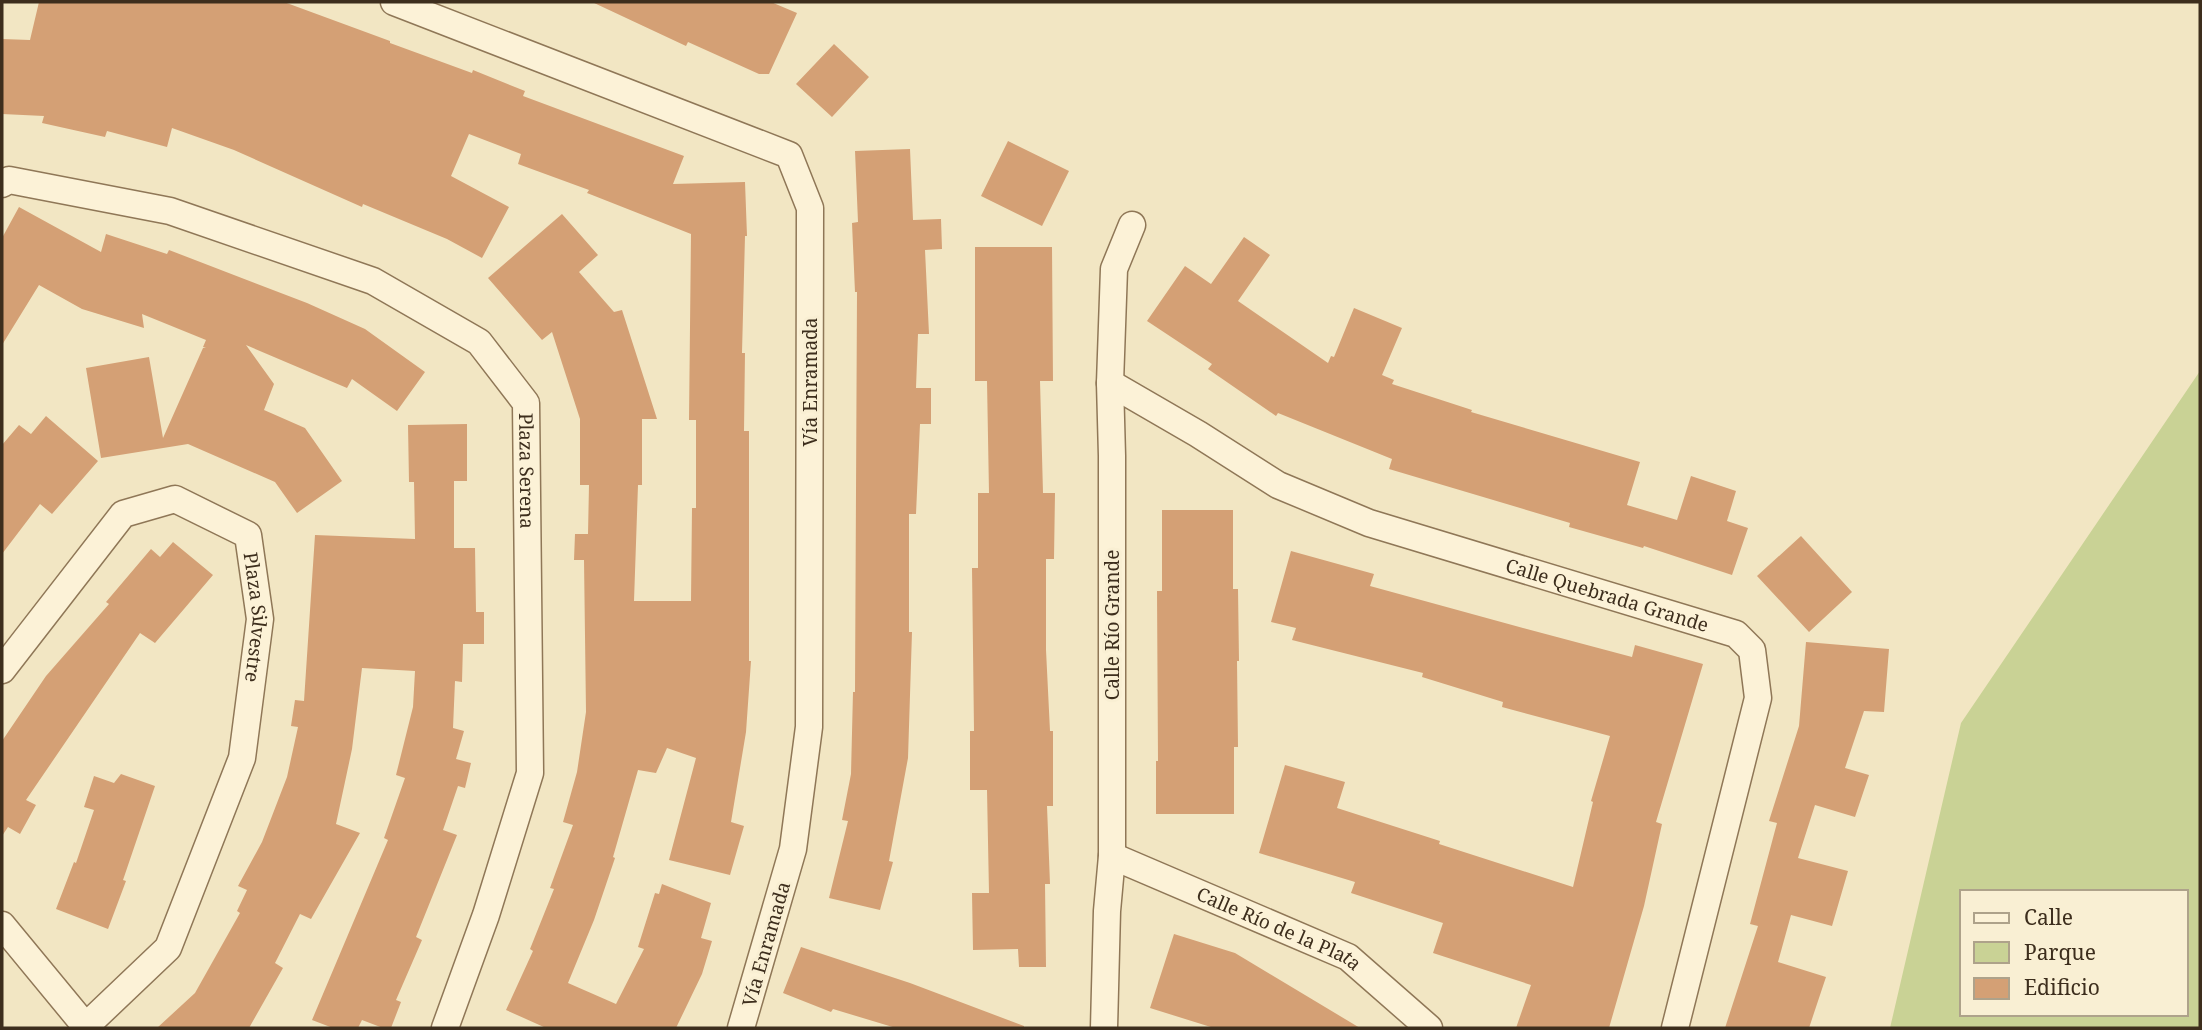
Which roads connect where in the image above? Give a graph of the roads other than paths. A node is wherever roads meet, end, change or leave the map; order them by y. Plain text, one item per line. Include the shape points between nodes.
1 (394, 2) edge
2 (2, 184) edge
3 (1132, 225) dead end
4 (1110, 383) junction
5 (2, 670) edge
6 (1112, 856) junction
7 (2, 925) edge
8 (86, 1028) edge
9 (444, 1028) edge
10 (741, 1028) edge
11 (1104, 1028) edge
12 (1429, 1028) edge
13 (1675, 1028) edge

1 - 10 street, Vía Enramada via 789,155 810,208 808,727 793,849
2 - 9 street, Plaza Serena via 9,180 170,211 373,281 478,342 526,403 530,773 486,915
3 - 4 street, Calle Río Grande via 1114,269
4 - 6 street, Calle Río Grande
4 - 13 street, Calle Quebrada Grande via 1278,485 1369,523 1736,634 1752,650 1758,698
5 - 8 street, Plaza Silvestre via 123,514 175,499 248,535 260,619 242,758 168,948
6 - 11 street, Calle Río Grande
6 - 12 street, Calle Río de la Plata via 1348,957
7 - 8 street

